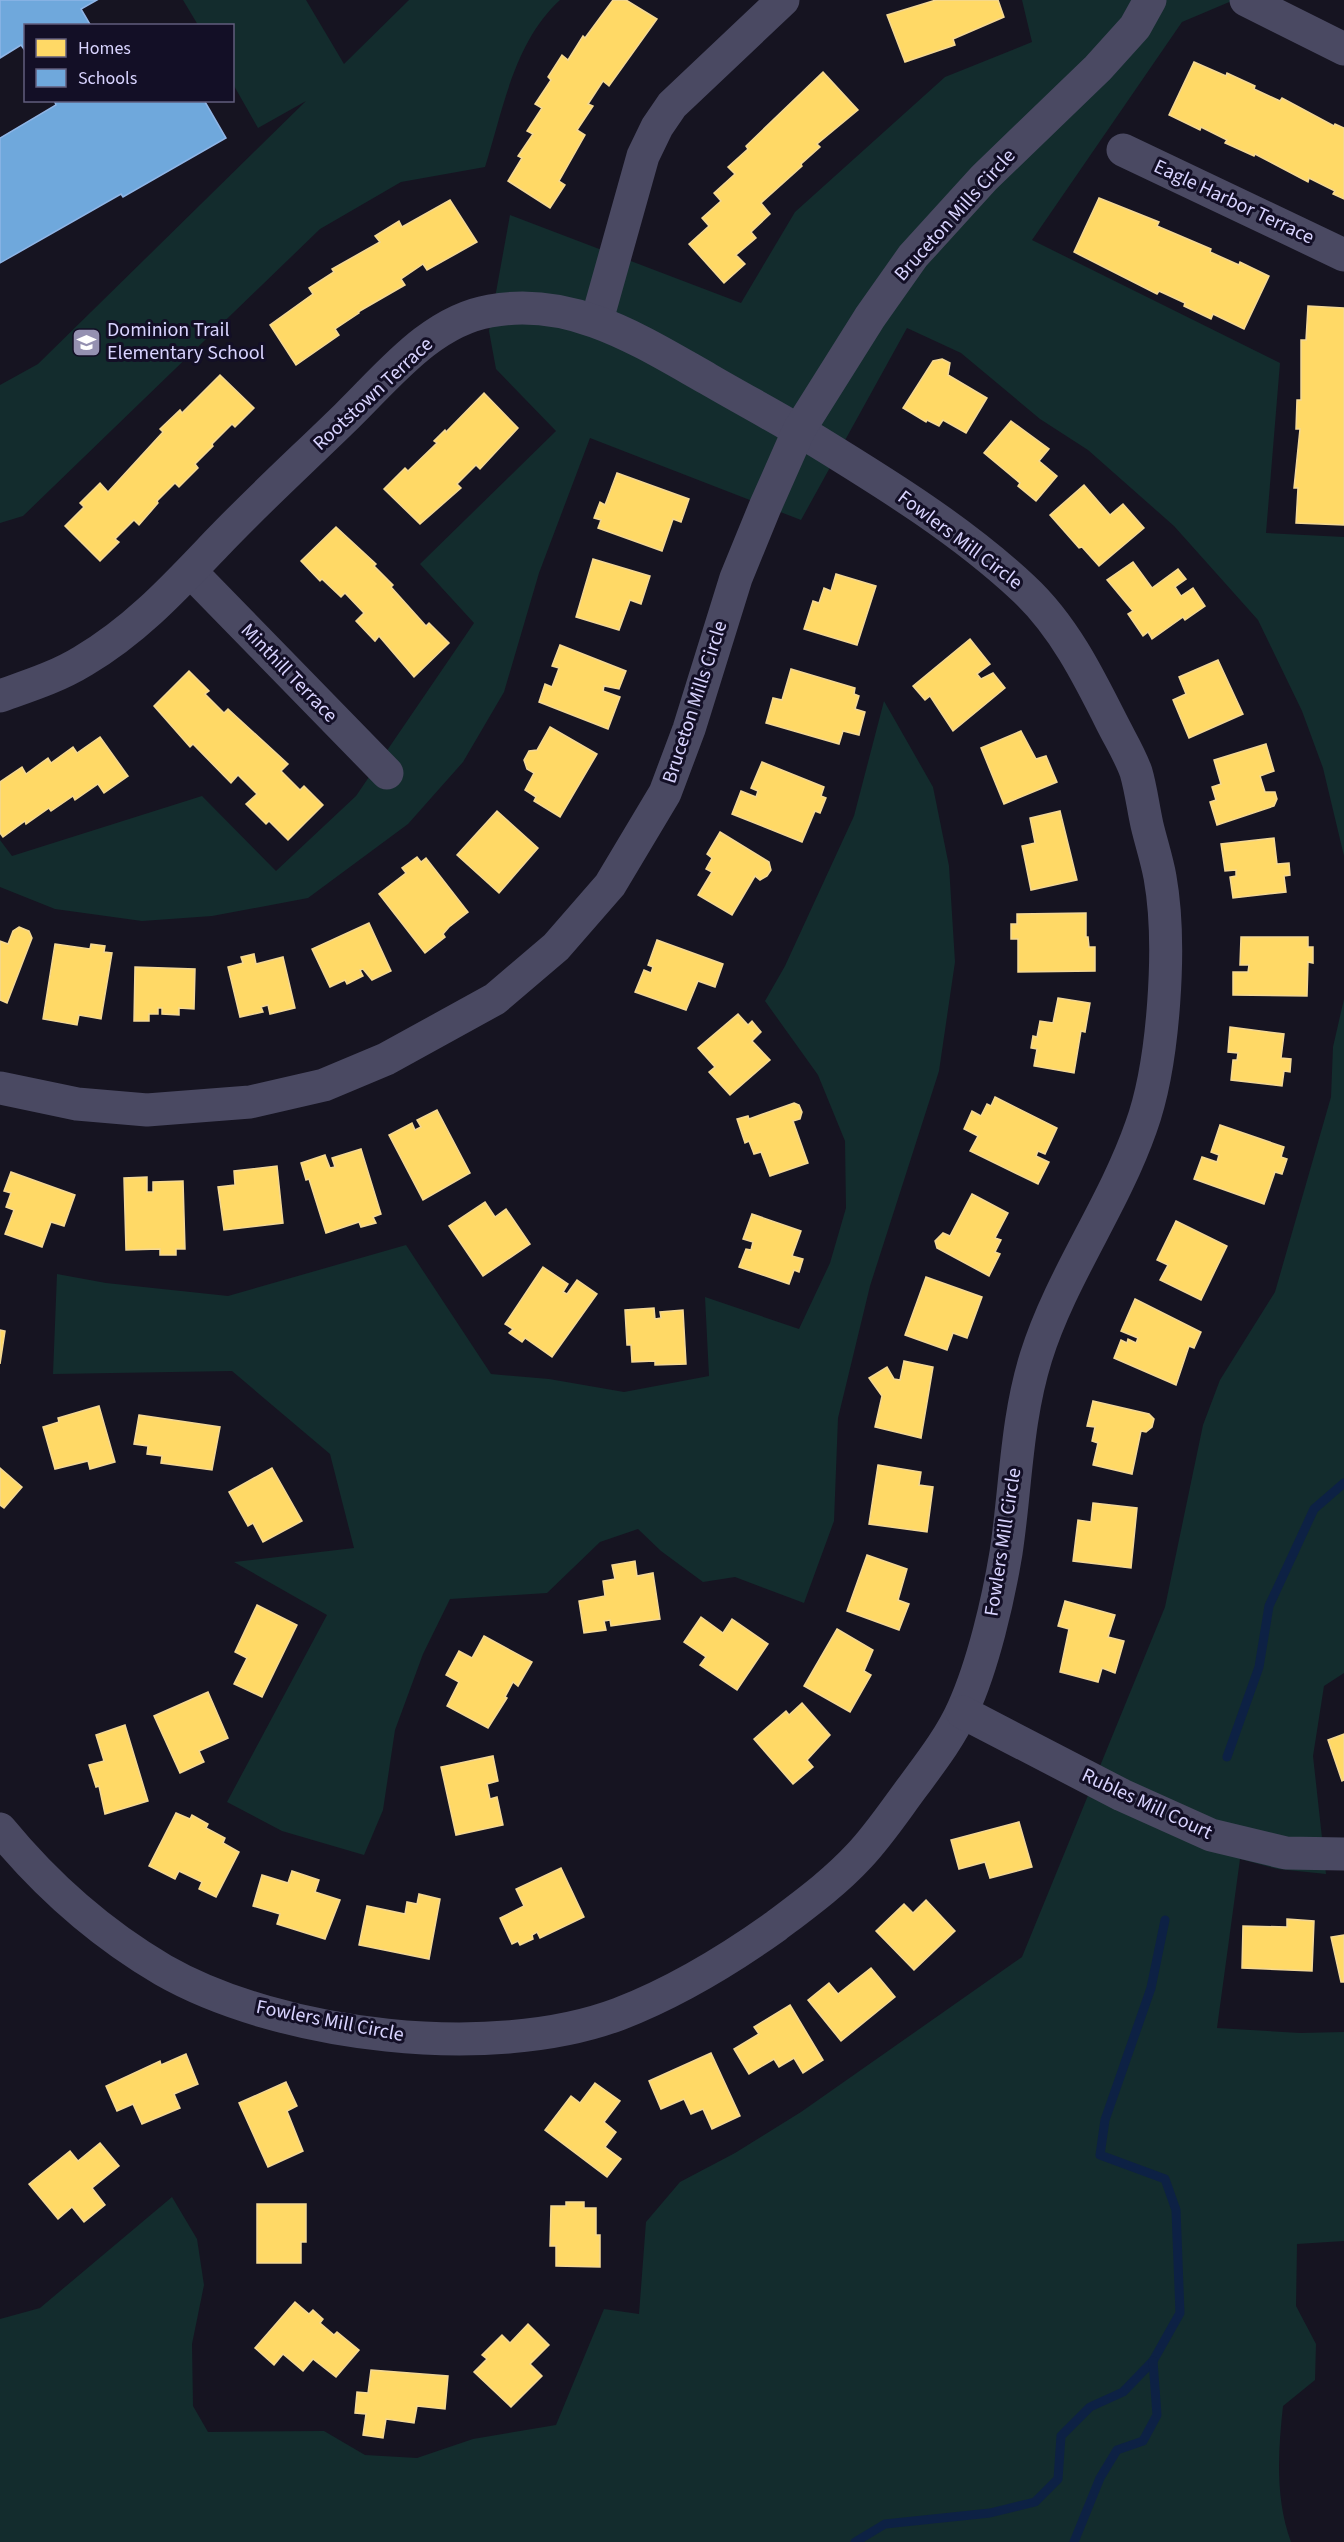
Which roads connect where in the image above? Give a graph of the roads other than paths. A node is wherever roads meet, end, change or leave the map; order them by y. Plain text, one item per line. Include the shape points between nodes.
1 (783, 0) edge
2 (1150, 0) edge
3 (1246, 0) edge
4 (1344, 49) edge
5 (1123, 150) dead end
6 (1344, 255) edge
7 (597, 320) junction
8 (799, 430) junction
9 (191, 572) junction
10 (0, 696) edge
11 (387, 773) dead end
12 (0, 1088) edge
13 (962, 1712) junction
14 (0, 1829) edge
15 (1344, 1854) edge

1 - 7 street via 672,105 657,127 643,156
2 - 8 street, Bruceton Mills Circle via 1135,27 1098,68 984,178 913,256
3 - 4 street
5 - 6 street, Eagle Harbor Terrace
7 - 8 street, Rootstown Terrace
7 - 9 street, Rootstown Terrace via 551,307 479,312 424,340
8 - 12 street, Bruceton Mills Circle via 736,578 665,793 610,885 527,974 495,999 386,1059 324,1085 250,1102 147,1110 76,1104
8 - 13 street, Fowlers Mill Circle via 872,474 1028,592 1070,645 1135,766 1161,882 1163,996 1158,1056 1144,1120 1114,1193 1040,1344 1023,1400 1005,1556 993,1614
9 - 10 street, Rootstown Terrace via 133,626 82,662
9 - 11 street, Minthill Terrace
13 - 14 street, Fowlers Mill Circle via 864,1852 824,1891 723,1964 611,2017 485,2039 393,2037 322,2024 249,2006 172,1976 92,1922
13 - 15 street, Rubles Mill Court via 1122,1795 1211,1835 1286,1853

